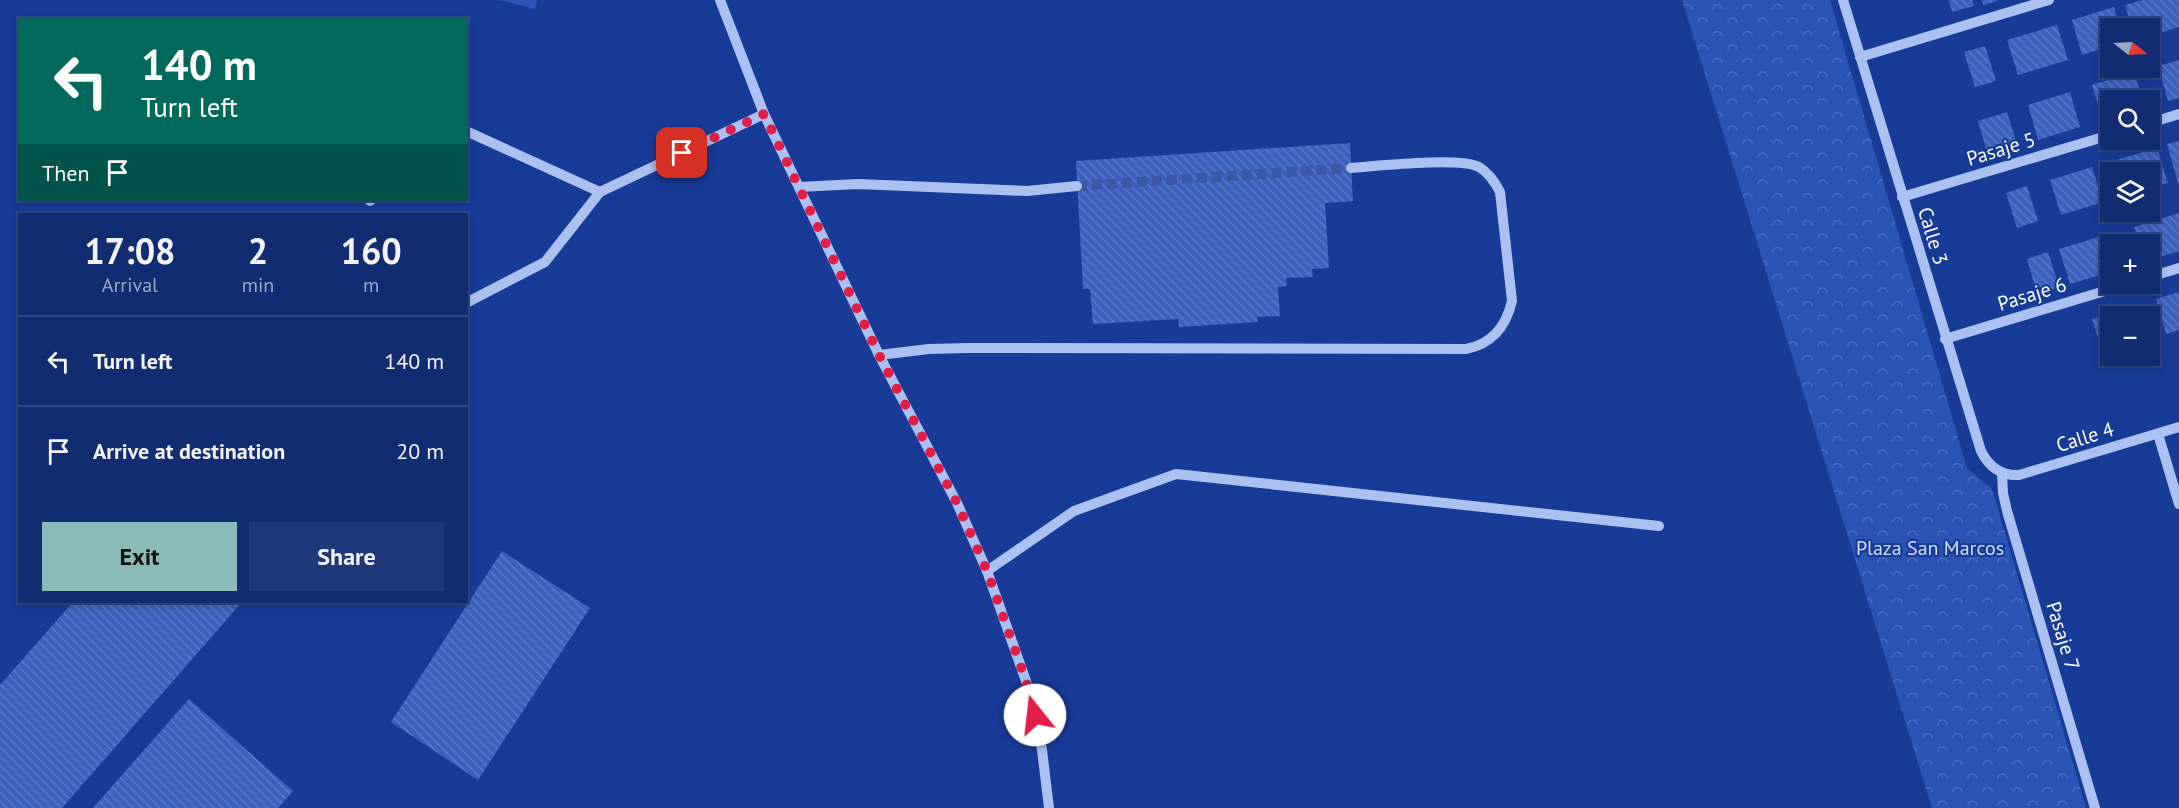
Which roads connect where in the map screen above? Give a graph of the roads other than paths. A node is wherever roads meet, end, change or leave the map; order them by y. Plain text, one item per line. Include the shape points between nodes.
1 (1843, 0) edge
2 (2049, 0) edge
3 (725, 2) edge
4 (1860, 57) junction
5 (764, 114) junction
6 (2179, 114) edge
7 (2160, 120) edge
8 (468, 132) edge
9 (2100, 138) edge
10 (1351, 168) tunnel mouth
11 (1077, 186) tunnel mouth
12 (799, 187) junction
13 (600, 192) junction
14 (1902, 197) junction
15 (2179, 268) edge
16 (2160, 274) edge
17 (2100, 292) edge
18 (468, 302) edge
19 (1945, 339) junction
20 (879, 355) junction
21 (2179, 427) edge
22 (2158, 434) junction
23 (2002, 473) junction
24 (2179, 504) edge
25 (1659, 526) dead end
26 (987, 571) junction
27 (1049, 808) edge
28 (2095, 808) edge

1 - 4 street, Calle 3
2 - 4 street
3 - 5 street
4 - 14 street, Calle 3
5 - 12 street
5 - 13 street
6 - 7 street
8 - 13 street
9 - 14 street, Pasaje 5
10 - 20 street via 1467,163 1486,172 1500,192 1512,301 1503,327 1494,337 1466,350 968,348
11 - 12 street via 1026,191 858,184
12 - 20 street
13 - 18 street via 544,262
14 - 19 street, Calle 3
15 - 16 street
17 - 19 street, Pasaje 6
19 - 23 street, Calle 3 via 1981,451 1993,468
20 - 26 street via 957,503
21 - 22 street, Calle 4
22 - 23 street, Calle 4 via 2028,473
22 - 24 street
23 - 28 street, Pasaje 7 via 2002,493
25 - 26 street via 1176,474 1074,511
26 - 27 street via 1035,715

